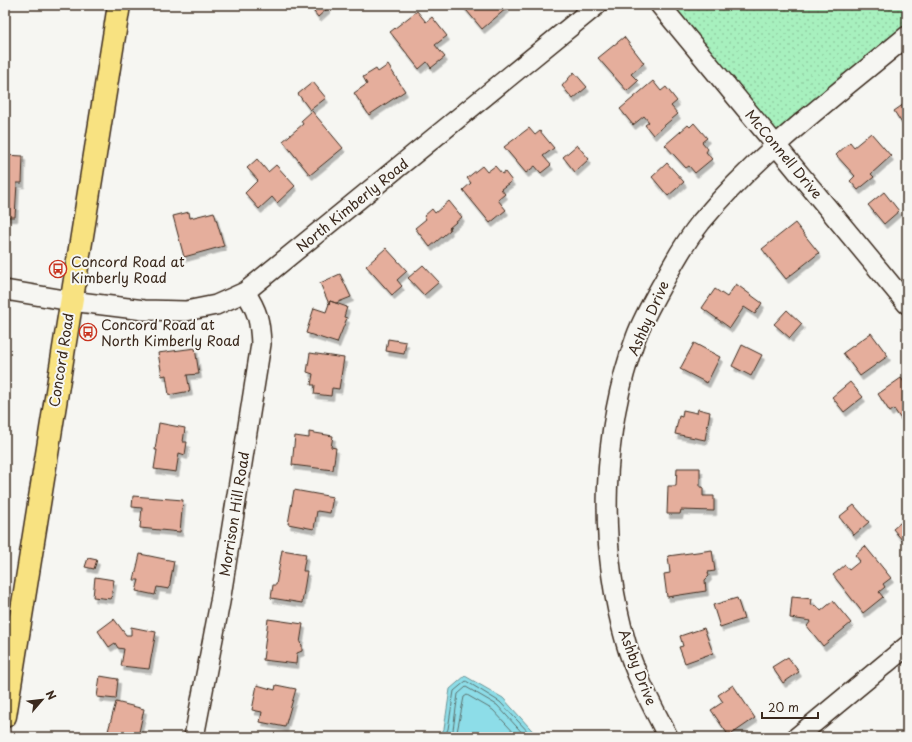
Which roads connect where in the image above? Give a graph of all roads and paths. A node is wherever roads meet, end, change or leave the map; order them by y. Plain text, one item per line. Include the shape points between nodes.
1 (120, 5) edge
2 (597, 5) edge
3 (660, 5) edge
4 (907, 36) edge
5 (776, 145) junction
6 (5, 290) edge
7 (245, 292) junction
8 (70, 301) junction
9 (907, 304) edge
10 (907, 646) edge
11 (5, 716) edge
12 (194, 737) edge
13 (668, 737) edge
14 (797, 737) edge

1 - 8 main road, Concord Road
2 - 7 street, North Kimberly Road
3 - 5 street, McConnell Drive
4 - 5 street, Ashby Drive
5 - 9 street, McConnell Drive
5 - 13 street, Ashby Drive via 728,192 682,248 636,336 617,405 607,478 606,520 610,566 626,644
6 - 8 street, North Kimberly Road
7 - 8 street, North Kimberly Road via 216,304 186,311 144,310
7 - 12 street, Morrison Hill Road via 256,308 261,344 220,602
8 - 11 main road, Concord Road
10 - 14 street

